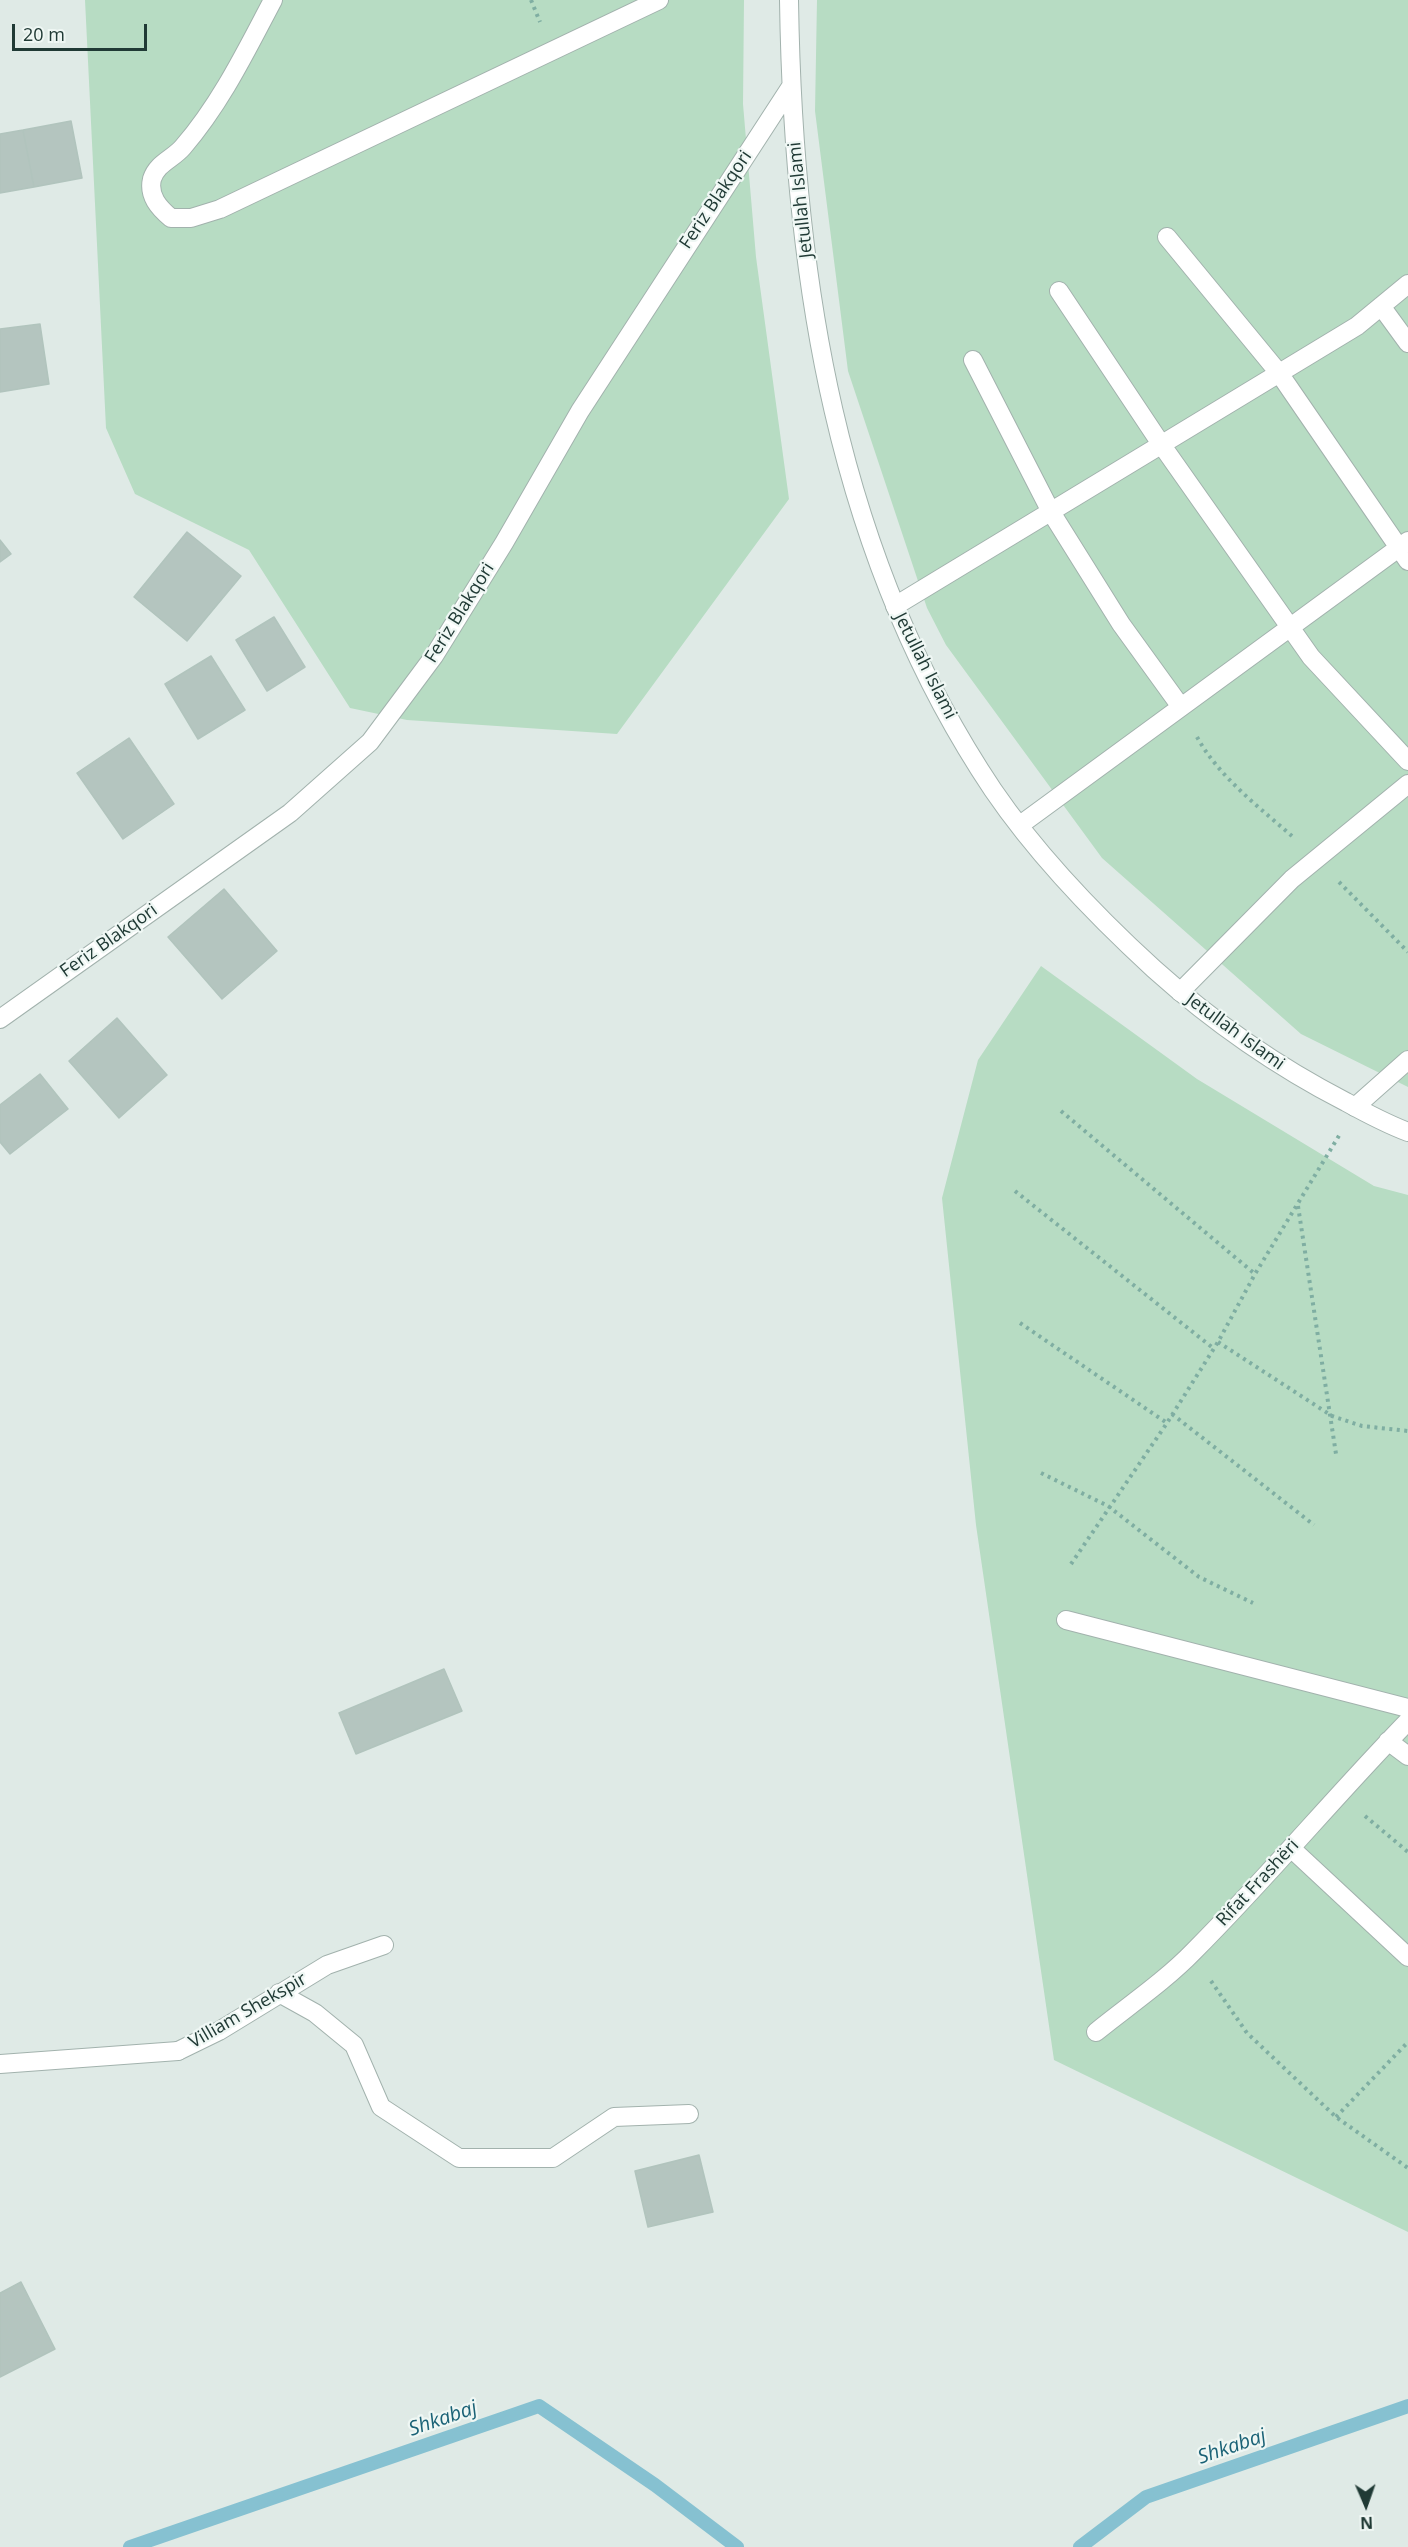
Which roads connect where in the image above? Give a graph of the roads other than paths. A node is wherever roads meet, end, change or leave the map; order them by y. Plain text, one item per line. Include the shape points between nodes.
1 (273, 0) edge
2 (659, 0) edge
3 (789, 0) edge
4 (790, 88) junction
5 (1167, 237) dead end
6 (1408, 284) edge
7 (1059, 291) dead end
8 (1381, 306) junction
9 (1408, 343) edge
10 (973, 360) dead end
11 (1279, 374) junction
12 (1161, 444) junction
13 (1051, 512) junction
14 (1405, 550) edge
15 (895, 606) junction
16 (1290, 627) junction
17 (1181, 707) junction
18 (1408, 761) edge
19 (1408, 784) edge
20 (1020, 825) junction
21 (1180, 992) junction
22 (0, 1018) edge
23 (1408, 1060) edge
24 (1355, 1107) junction
25 (1408, 1132) edge
26 (1066, 1620) dead end
27 (1408, 1708) edge
28 (1408, 1721) edge
29 (1388, 1741) junction
30 (1408, 1756) edge
31 (1292, 1849) junction
32 (384, 1945) dead end
33 (1408, 1957) edge
34 (279, 1993) junction
35 (1096, 2032) dead end
36 (0, 2064) edge
37 (689, 2114) dead end

1 - 2 street via 226,88 198,129 177,154 158,166 152,180 152,195 158,208 171,218 191,218 220,209
3 - 4 street, Jetullah Islami
4 - 15 street, Jetullah Islami via 802,228 819,346 841,446
4 - 22 street, Feriz Blakqori via 580,411 434,656 370,742 290,813
5 - 11 street
6 - 8 street
7 - 12 street
8 - 9 street
8 - 11 street via 1357,326
10 - 13 street
11 - 12 street
11 - 14 street
12 - 13 street
12 - 16 street
13 - 15 street
13 - 17 street via 1121,624
14 - 16 street
15 - 20 street, Jetullah Islami via 947,712 993,790
16 - 17 street
16 - 18 street via 1311,657
17 - 20 street
19 - 21 street via 1292,879
20 - 21 street, Jetullah Islami via 1050,864 1116,934
21 - 24 street, Jetullah Islami via 1289,1072
23 - 24 street
24 - 25 street, Jetullah Islami
26 - 27 street
28 - 29 street, Rifat Frashëri
29 - 30 street
29 - 31 street, Rifat Frashëri
31 - 33 street
31 - 35 street, Rifat Frashëri via 1192,1953
32 - 34 street, Villiam Shekspir via 327,1965
34 - 36 street, Villiam Shekspir via 219,2031 178,2051
34 - 37 street via 315,2013 354,2045 381,2107 459,2158 553,2158 614,2117

